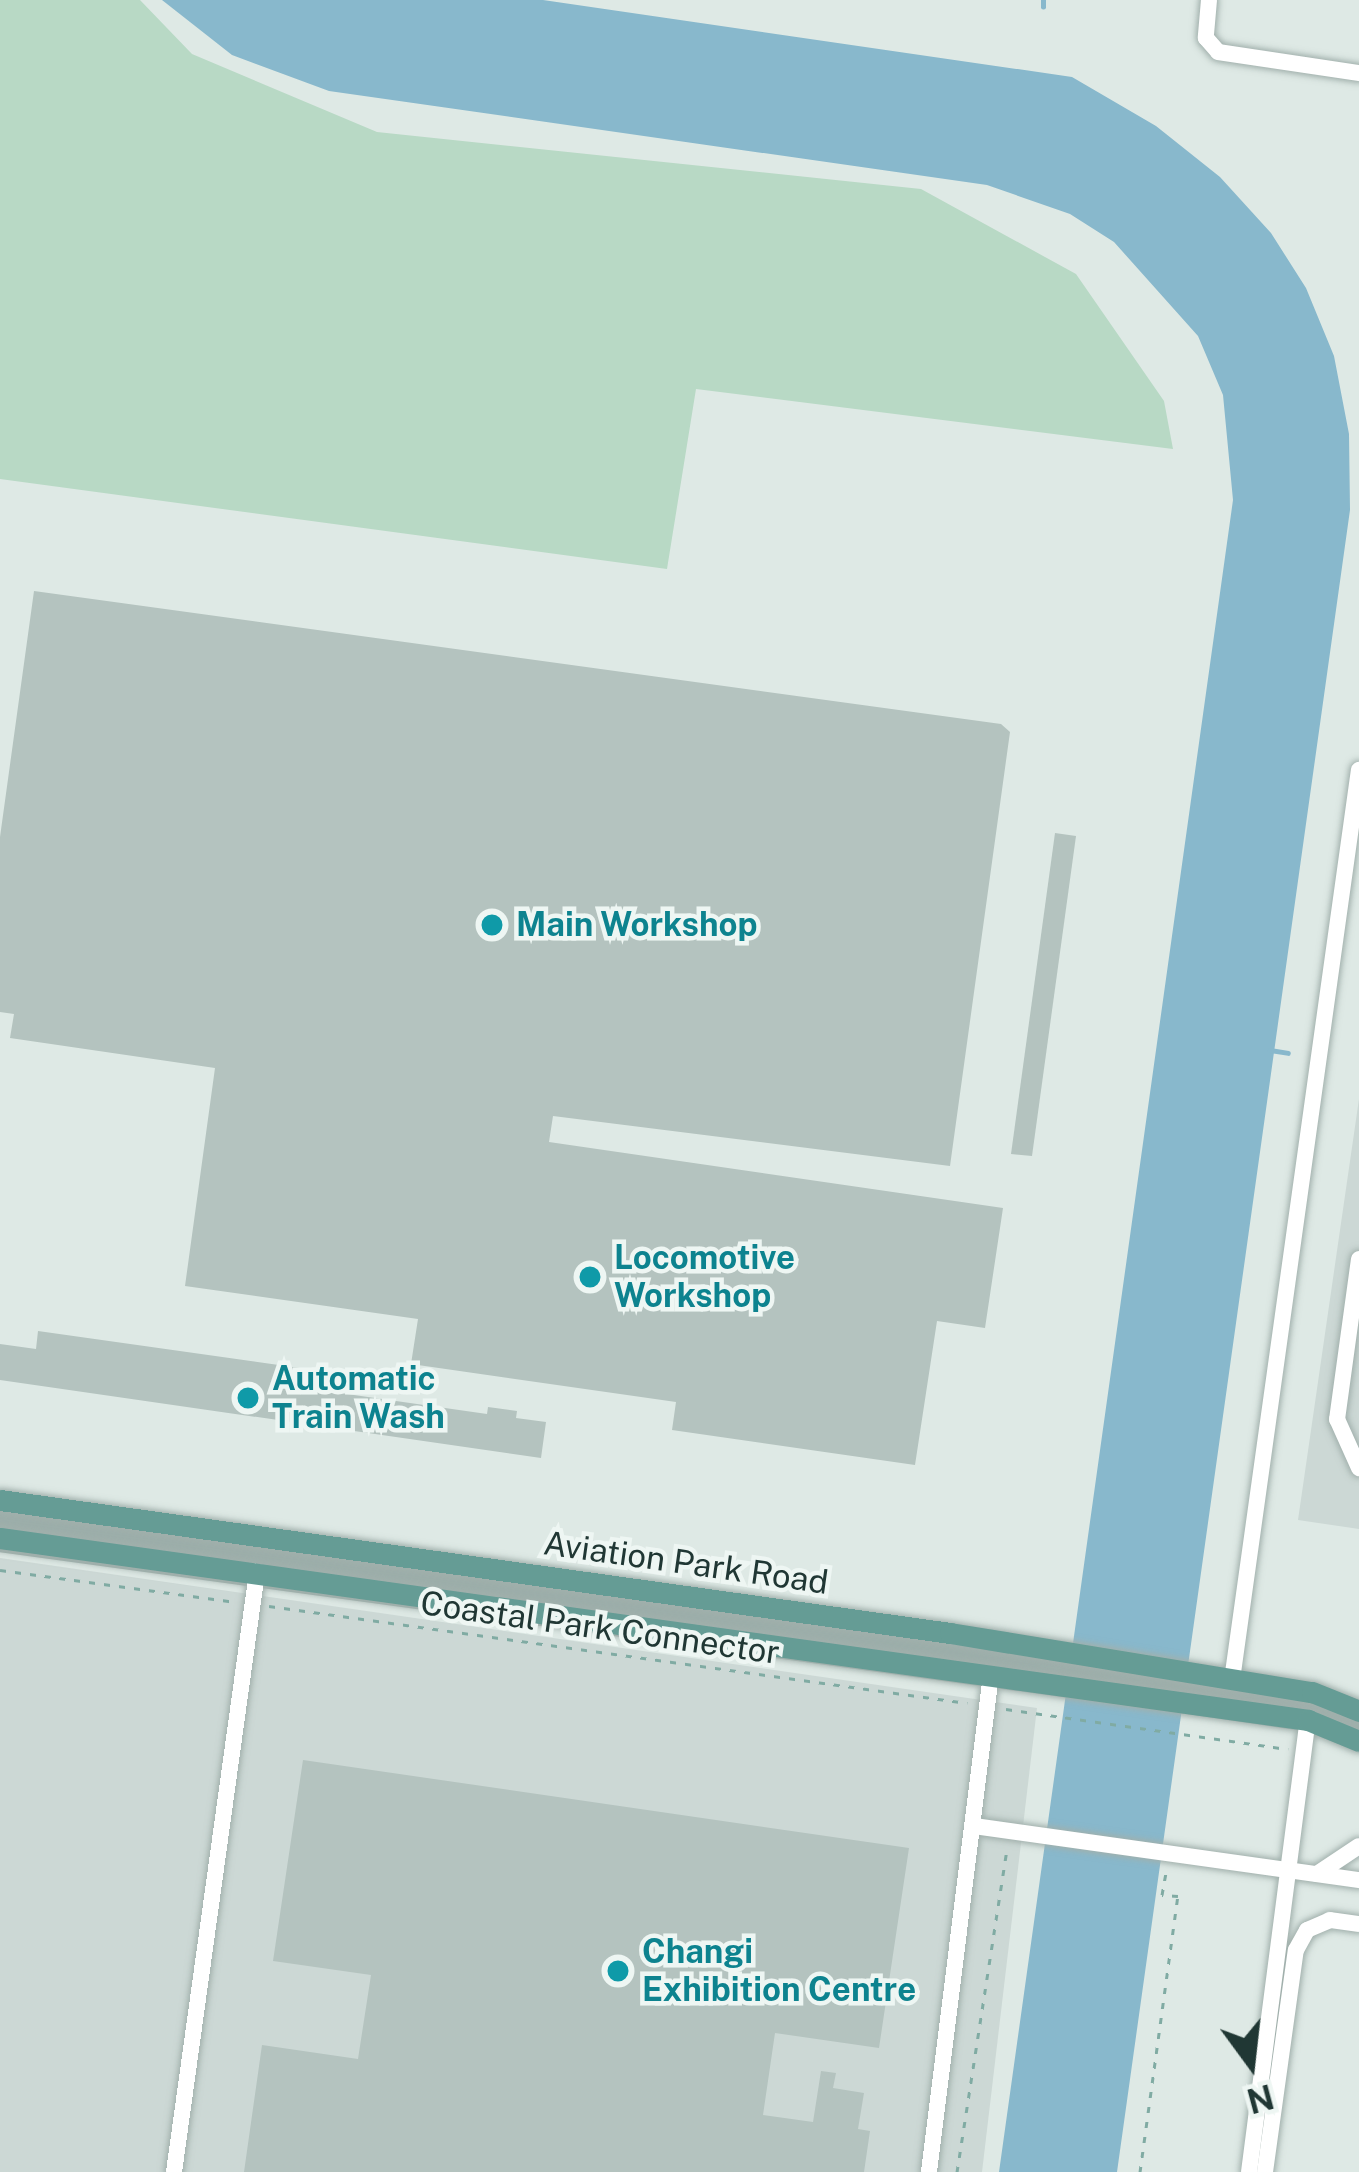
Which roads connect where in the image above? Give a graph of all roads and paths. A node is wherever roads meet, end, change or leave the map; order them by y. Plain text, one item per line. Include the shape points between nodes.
1 (1209, 0) edge
2 (1359, 73) edge
3 (1359, 770) edge
4 (1359, 1259) edge
5 (1359, 1468) edge
6 (0, 1500) edge
7 (0, 1538) edge
8 (0, 1570) edge
9 (257, 1572) junction
10 (253, 1604) junction
11 (991, 1676) junction
12 (1232, 1680) junction
13 (988, 1706) junction
14 (1359, 1711) edge
15 (1308, 1720) junction
16 (1359, 1741) edge
17 (1304, 1750) junction
18 (974, 1826) junction
19 (1028, 1839) junction
20 (1359, 1846) edge
21 (1167, 1858) junction
22 (1287, 1869) junction
23 (1317, 1874) junction
24 (1359, 1880) edge
25 (1359, 1924) edge
26 (174, 2172) edge
27 (929, 2172) edge
28 (957, 2172) edge
29 (1140, 2172) edge
30 (1250, 2172) edge
31 (1265, 2172) edge

1 - 2 lane via 1206,38 1218,52
3 - 12 lane
4 - 5 lane via 1337,1419
6 - 12 main road, Aviation Park Road
7 - 9 main road
8 - 10 path, Coastal Park Connector
9 - 10 lane
9 - 11 main road
10 - 13 path, Coastal Park Connector
10 - 26 lane
11 - 13 lane
11 - 15 main road
12 - 14 main road, Aviation Park Road via 1312,1693
13 - 17 path, Coastal Park Connector
13 - 18 lane
15 - 16 main road
15 - 17 lane
17 - 22 lane
18 - 19 lane
18 - 27 lane
19 - 21 lane
19 - 28 path via 1006,1850
20 - 23 lane
21 - 22 lane
21 - 29 path via 1162,1895 1178,1896
22 - 23 lane
22 - 30 lane
23 - 24 lane
25 - 31 lane via 1330,1920 1307,1930 1296,1950

